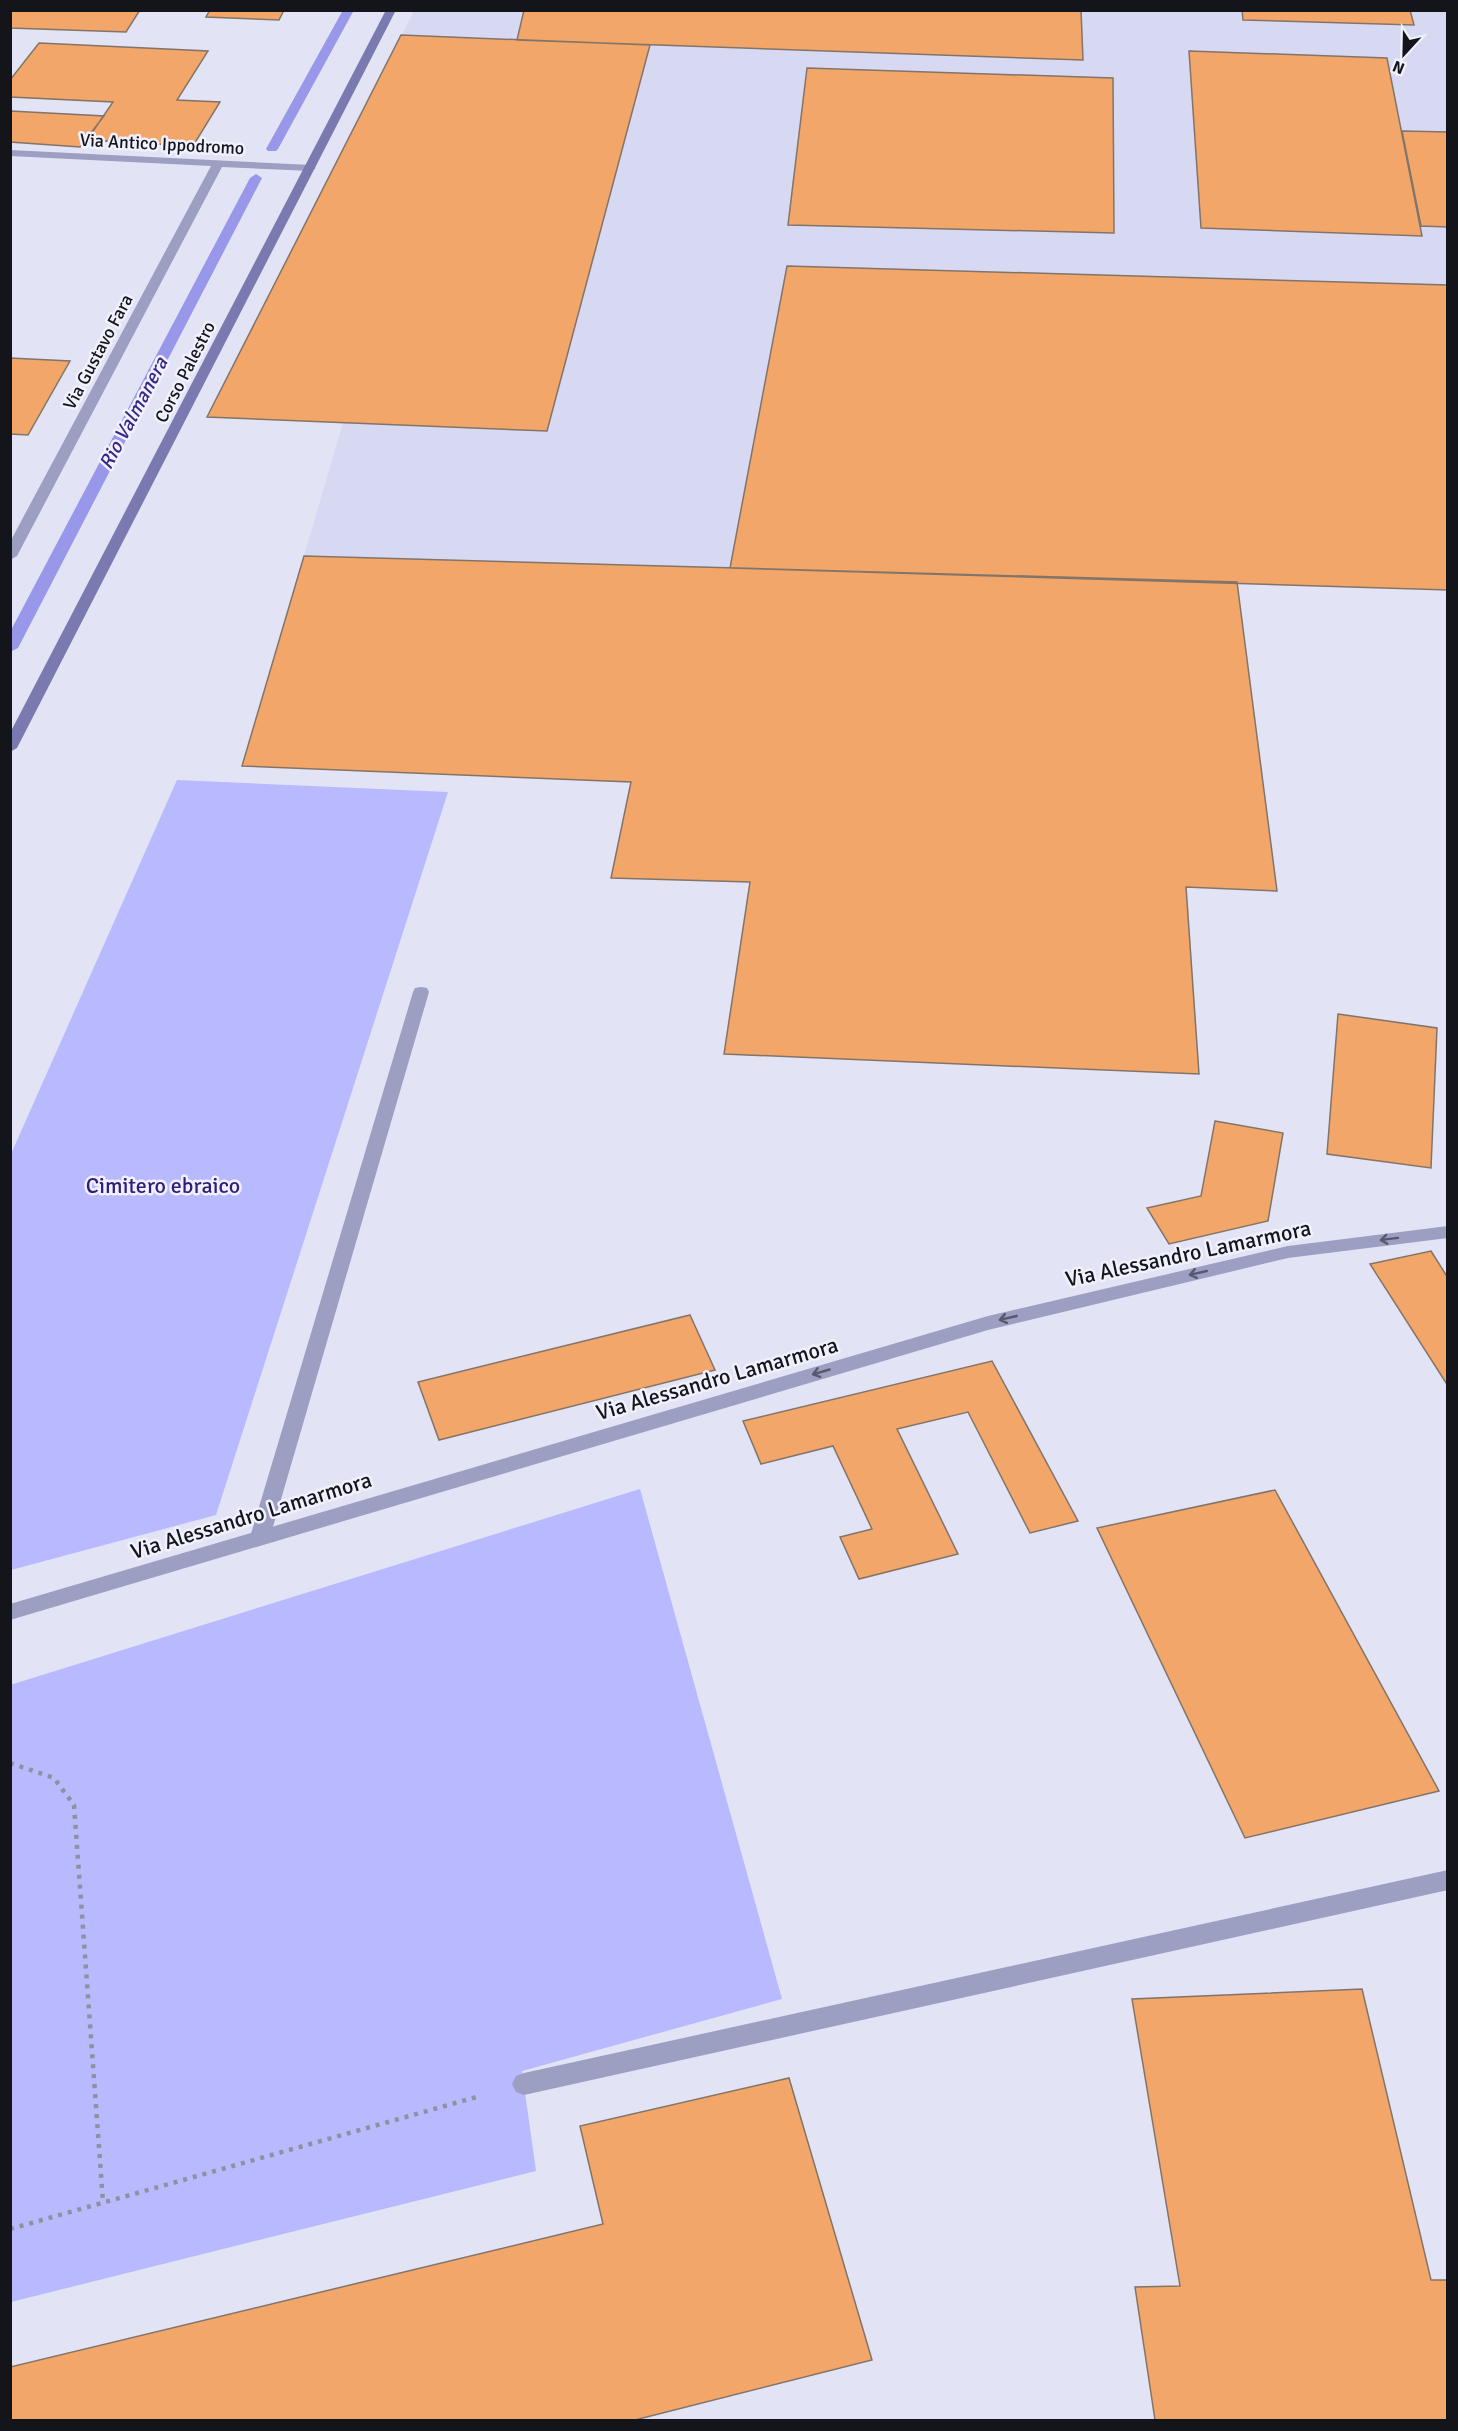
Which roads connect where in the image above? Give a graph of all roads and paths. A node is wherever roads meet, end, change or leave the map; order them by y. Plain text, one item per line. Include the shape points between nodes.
1 (391, 10) edge
2 (10, 153) edge
3 (218, 164) junction
4 (311, 168) junction
5 (10, 556) edge
6 (10, 748) edge
7 (421, 992) dead end
8 (1448, 1232) edge
9 (260, 1537) junction
10 (10, 1612) edge
11 (10, 1763) edge
12 (1448, 1880) edge
13 (524, 2084) joint
14 (104, 2202) junction
15 (10, 2229) edge

1 - 4 street, Corso Palestro
2 - 3 street, Via Antico Ippodromo
3 - 4 street, Via Antico Ippodromo
3 - 5 street, Via Gustavo Fara
4 - 6 street, Corso Palestro
7 - 9 street
8 -> 9 street, Via Alessandro Lamarmora via 1288,1252 988,1323
9 - 10 street, Via Alessandro Lamarmora
11 - 14 path via 54,1778 74,1804
12 - 13 street
13 - 14 path
14 - 15 path

